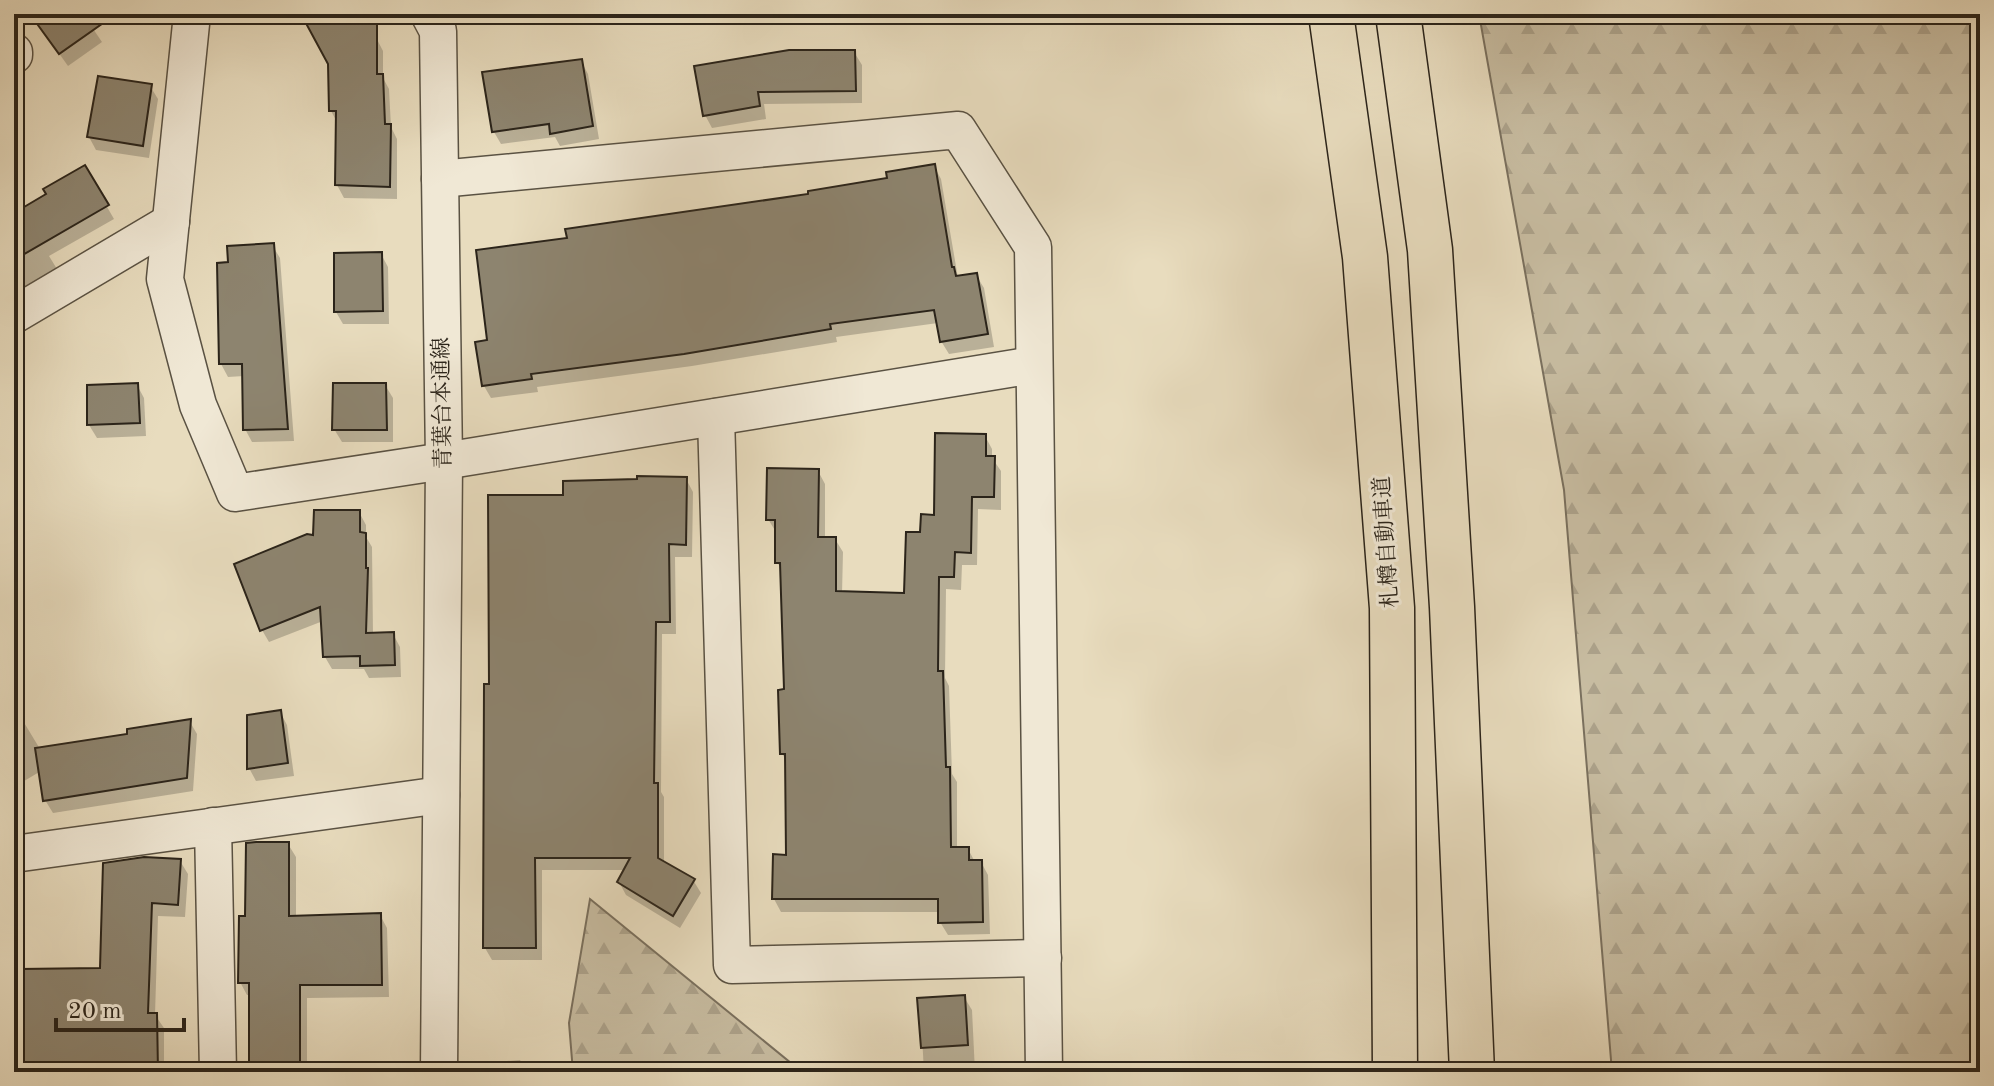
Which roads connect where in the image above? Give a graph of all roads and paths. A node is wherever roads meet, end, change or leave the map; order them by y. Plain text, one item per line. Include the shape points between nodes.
1 (192, 14) edge
2 (429, 14) edge
3 (1331, 14) edge
4 (1398, 14) edge
5 (440, 179) junction
6 (171, 222) junction
7 (14, 315) edge
8 (1034, 365) junction
9 (716, 417) junction
10 (444, 461) junction
11 (441, 795) junction
12 (213, 826) junction
13 (14, 854) edge
14 (1043, 958) junction
15 (218, 1072) edge
16 (439, 1072) edge
17 (1044, 1072) edge
18 (1395, 1072) edge
19 (1472, 1072) edge

1 - 6 street
2 - 5 street, 青葉台本通線 via 438,31
3 - 18 highway, 札樽自動車道 via 1365,257 1392,608
4 - 19 highway via 1430,250
5 - 8 street via 958,130 1033,247
5 - 10 street, 青葉台本通線
6 - 7 street
6 - 10 street via 165,279 198,405 235,493
8 - 9 street
8 - 14 street
9 - 10 street
9 - 14 street via 732,965
10 - 11 street, 青葉台本通線
11 - 12 street
11 - 16 street, 青葉台本通線
12 - 13 street
12 - 15 street
14 - 17 street

